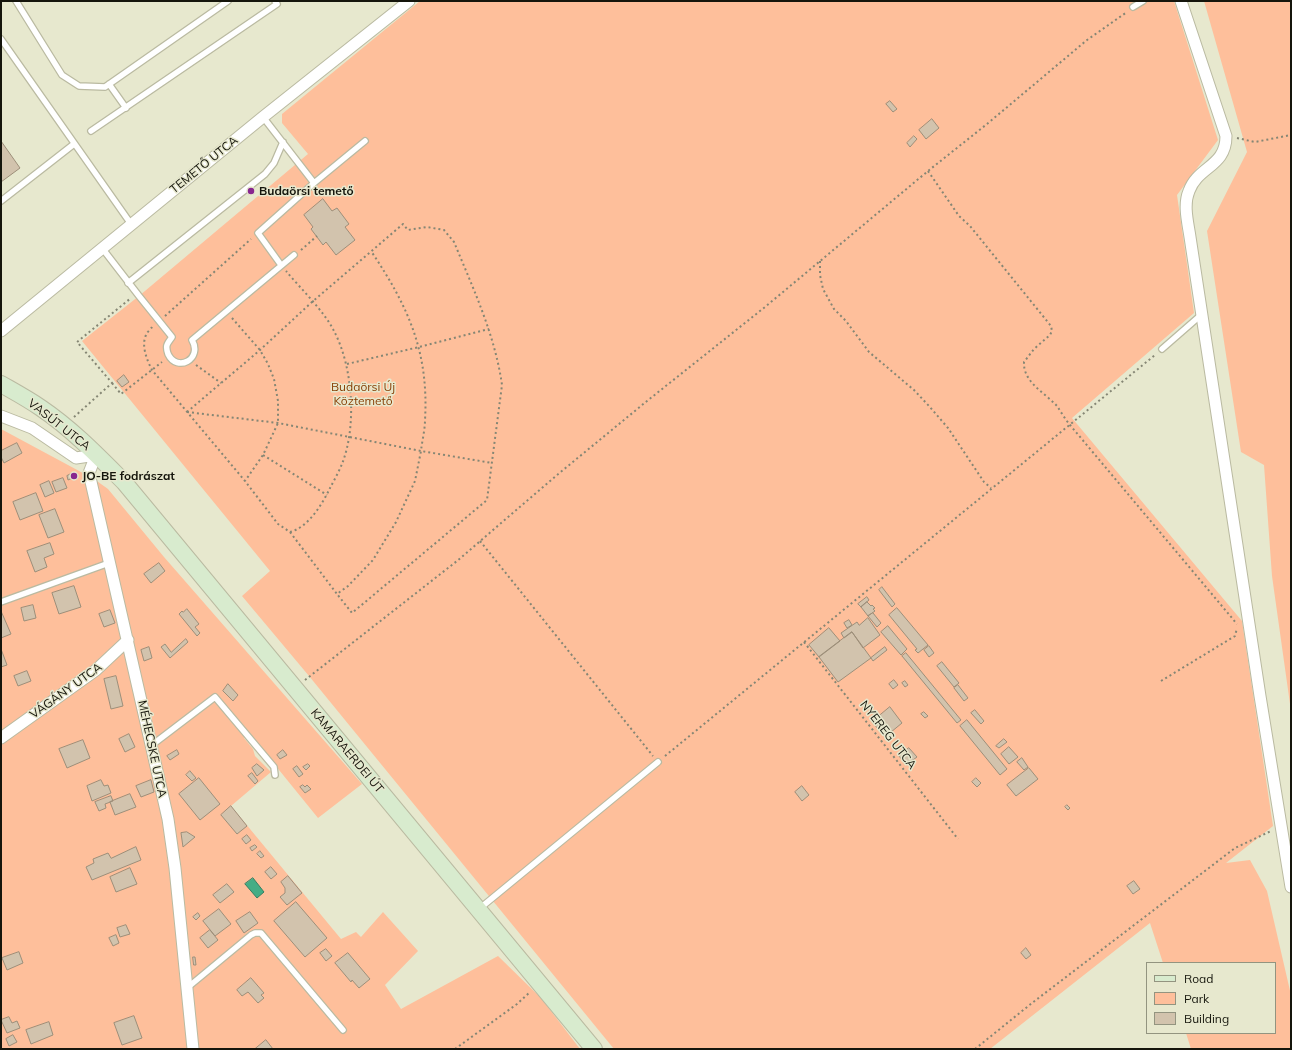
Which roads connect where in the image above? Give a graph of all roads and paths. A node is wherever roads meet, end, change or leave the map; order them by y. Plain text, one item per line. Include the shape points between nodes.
1 (16, 1) edge
2 (228, 1) edge
3 (274, 1) edge
4 (409, 1) edge
5 (1143, 1) edge
6 (1181, 1) edge
7 (1133, 7) joint
8 (1, 38) edge
9 (109, 84) junction
10 (126, 108) junction
11 (263, 117) junction
12 (91, 131) dead end
13 (1291, 135) edge
14 (1226, 136) junction
15 (365, 141) dead end
16 (283, 142) junction
17 (74, 144) junction
18 (928, 170) junction
19 (314, 183) junction
20 (1, 201) edge
21 (131, 224) junction
22 (258, 233) junction
23 (317, 236) dead end
24 (102, 248) junction
25 (371, 251) junction
26 (294, 255) joint
27 (820, 261) junction
28 (281, 266) junction
29 (128, 283) junction
30 (137, 293) junction
31 (312, 302) junction
32 (226, 311) junction
33 (1202, 315) junction
34 (159, 321) junction
35 (489, 330) junction
36 (1, 331) edge
37 (419, 347) junction
38 (1162, 349) joint
39 (260, 350) junction
40 (170, 357) junction
41 (190, 360) junction
42 (347, 364) junction
43 (152, 370) junction
44 (112, 383) junction
45 (221, 383) junction
46 (1, 384) edge
47 (187, 412) junction
48 (2, 419) edge
49 (278, 423) junction
50 (1070, 424) junction
51 (65, 426) junction
52 (349, 437) junction
53 (421, 451) junction
54 (96, 455) junction
55 (263, 455) junction
56 (492, 463) junction
57 (245, 482) junction
58 (991, 489) junction
59 (327, 495) junction
60 (290, 532) junction
61 (480, 541) junction
62 (109, 563) junction
63 (337, 594) junction
64 (1, 602) edge
65 (128, 640) junction
66 (804, 642) junction
67 (1161, 681) dead end
68 (294, 688) junction
69 (1, 738) edge
70 (152, 745) junction
71 (658, 762) junction
72 (275, 774) dead end
73 (1281, 826) junction
74 (958, 839) dead end
75 (1291, 887) edge
76 (478, 909) junction
77 (540, 984) junction
78 (187, 988) junction
79 (343, 1030) dead end
80 (193, 1049) edge
81 (455, 1049) edge
82 (594, 1049) edge
83 (975, 1049) edge

1 - 9 lane via 62,75 79,86 106,87
2 - 9 lane
3 - 10 lane via 277,4
4 - 11 street, TEMETŐ UTCA
5 - 7 lane
6 - 14 street
7 - 18 path via 1087,40
8 - 17 lane
9 - 10 lane
10 - 12 lane
11 - 16 lane
11 - 21 street, TEMETŐ UTCA
13 - 14 path via 1255,142
14 - 33 street via 1224,152 1192,184 1186,204
15 - 19 lane
16 - 19 lane
16 - 29 lane via 274,163 265,174
17 - 20 lane
17 - 21 lane
18 - 27 path
18 - 50 path via 959,216 1045,317 1052,331 1024,362 1024,373 1057,406
19 - 22 lane
21 - 24 street, TEMETŐ UTCA
22 - 28 lane
22 - 34 path
23 - 26 path
24 - 29 lane
24 - 36 street, TEMETŐ UTCA
25 - 31 path
25 - 35 path via 403,224 408,230 427,227 444,230 454,242
25 - 37 path via 399,296
26 - 28 lane
27 - 58 path via 823,289 834,309 869,352 910,386 929,406 948,428
27 - 61 path
28 - 31 path
28 - 32 lane
29 - 30 lane
30 - 34 lane
30 - 44 path via 77,342
31 - 39 path
31 - 42 path via 333,330
32 - 39 path
32 - 41 lane via 192,340 195,348
33 - 38 lane
33 - 73 street
34 - 40 lane via 172,337 166,346
34 - 43 path via 146,334 144,345
35 - 37 path
35 - 56 path via 502,385
37 - 42 path
37 - 53 path via 426,406
38 - 50 path
39 - 45 path
39 - 49 path via 274,379
40 - 41 lane via 180,363
40 - 43 path
41 - 45 path
42 - 52 path via 351,401
43 - 44 path via 121,394
43 - 47 path
44 - 51 path
45 - 47 path
46 - 51 street, VASÚT UTCA via 42,408
47 - 49 path
47 - 57 path
48 - 54 street via 32,428 76,458
49 - 52 path
49 - 55 path
50 - 58 path
50 - 67 path via 1238,625 1235,636
51 - 54 street, VASÚT UTCA
52 - 53 path
52 - 59 path via 342,463
53 - 56 path
53 - 63 path via 415,481 396,522 373,560
54 - 62 street, MÉHECSKE UTCA via 89,473
54 - 68 street, KAMARAERDEI ÚT via 124,482
55 - 57 path
55 - 59 path
56 - 63 path via 487,500 352,613
57 - 60 path via 278,524
58 - 66 path
59 - 60 path via 302,526
60 - 63 path
61 - 68 path via 458,561
61 - 71 path
62 - 64 lane
62 - 65 street, MÉHECSKE UTCA
65 - 69 street, VÁGÁNY UTCA via 96,670
65 - 70 street, MÉHECSKE UTCA
66 - 71 path
66 - 74 path, NYEREG UTCA
68 - 76 street, KAMARAERDEI ÚT
70 - 72 lane via 215,697 274,767
70 - 78 street, MÉHECSKE UTCA via 168,819
71 - 76 lane
73 - 75 street
73 - 83 path via 1235,848
76 - 77 street, KAMARAERDEI ÚT
77 - 81 path
77 - 82 street, KAMARAERDEI ÚT
78 - 79 lane via 251,935 261,933
78 - 80 street, MÉHECSKE UTCA

